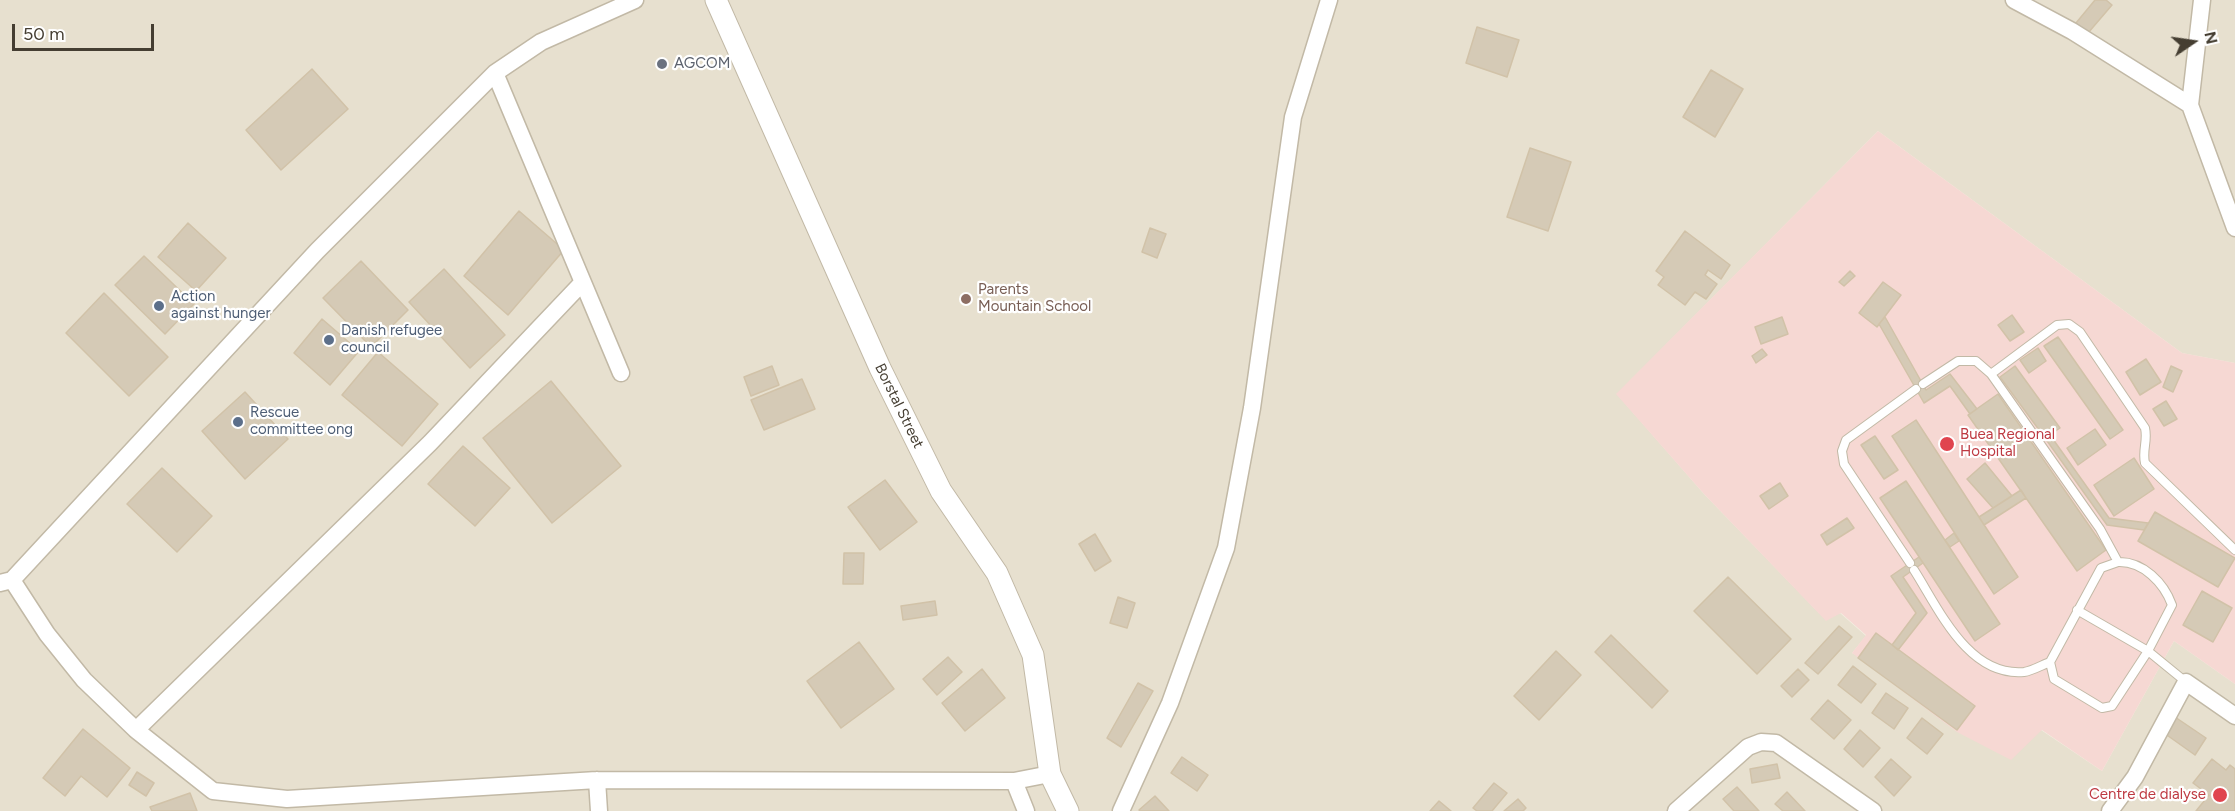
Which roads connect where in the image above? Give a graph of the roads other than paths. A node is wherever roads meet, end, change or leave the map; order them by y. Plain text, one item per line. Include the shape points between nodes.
1 (635, 0) edge
2 (716, 0) edge
3 (1329, 0) edge
4 (2014, 0) edge
5 (2202, 0) edge
6 (495, 73) junction
7 (2190, 105) junction
8 (2235, 228) edge
9 (582, 284) junction
10 (621, 373) dead end
11 (1991, 374) junction
12 (2235, 550) edge
13 (2118, 562) junction
14 (6, 582) edge
15 (2077, 610) junction
16 (2148, 651) junction
17 (2050, 662) junction
18 (2186, 682) junction
19 (2235, 716) edge
20 (136, 730) junction
21 (1050, 774) junction
22 (597, 780) junction
23 (1014, 781) junction
24 (599, 811) edge
25 (1026, 811) edge
26 (1068, 811) edge
27 (1121, 811) edge
28 (1676, 811) edge
29 (1873, 811) edge
30 (2110, 811) edge

1 - 6 street via 541,42
2 - 21 street, Borstal Street via 880,368 941,491 997,573 1033,655
3 - 27 street via 1293,117 1252,408 1226,548 1170,703
4 - 7 street via 2072,31
5 - 7 street
6 - 9 street
6 - 14 street via 317,251
7 - 8 street
9 - 10 street
9 - 20 street via 430,442
11 - 12 lane via 2057,325 2069,324 2079,332 2145,428 2145,463
11 - 13 lane via 2100,529
11 - 17 lane via 1976,362 1958,361 1846,440 1842,451 1844,464 1964,647 1999,671 2025,672
13 - 15 lane via 2101,568
13 - 16 lane via 2133,562 2166,588 2172,605
14 - 20 street via 84,680
15 - 16 lane
15 - 17 lane
16 - 17 lane via 2112,706 2102,708 2054,679
16 - 18 lane
18 - 19 street
18 - 30 street via 2135,777
20 - 22 street via 213,791 287,799
21 - 23 street
21 - 26 street, Borstal Street
22 - 23 street
22 - 24 street
23 - 25 street
28 - 29 street via 1748,747 1761,742 1776,743

